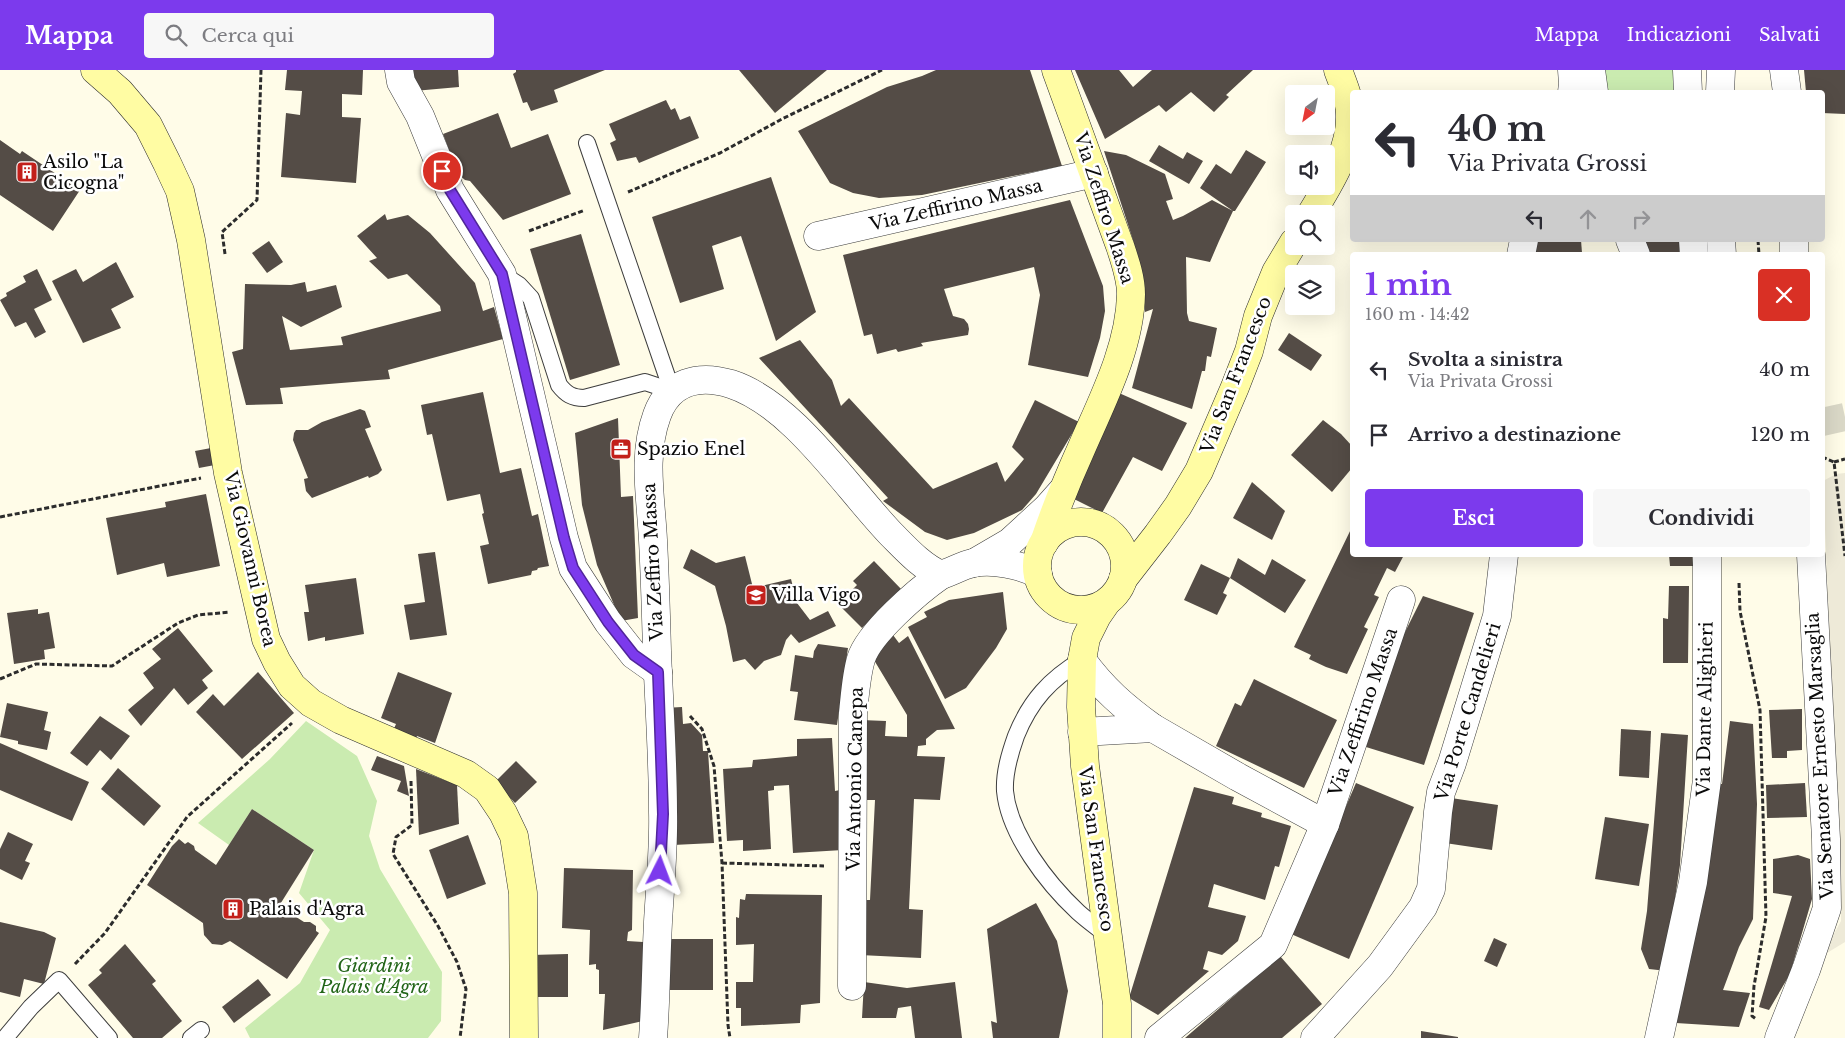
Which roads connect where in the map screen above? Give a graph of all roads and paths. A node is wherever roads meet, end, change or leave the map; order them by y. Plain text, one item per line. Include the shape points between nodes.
1 (95, 70) edge
2 (261, 70) edge
3 (399, 70) edge
4 (882, 70) edge
5 (1056, 70) edge
6 (1338, 70) edge
7 (1350, 70) edge
8 (1572, 70) edge
9 (1591, 70) edge
10 (1687, 70) edge
11 (1721, 70) edge
12 (1784, 70) edge
13 (1572, 90) edge
14 (1594, 90) edge
15 (1688, 90) edge
16 (1720, 90) edge
17 (1787, 90) edge
18 (1348, 98) junction
19 (587, 144) dead end
20 (1094, 173) junction
21 (606, 202) junction
22 (1316, 205) edge
23 (529, 231) dead end
24 (818, 236) dead end
25 (1286, 255) edge
26 (226, 258) dead end
27 (502, 274) junction
28 (672, 391) junction
29 (1825, 458) edge
30 (1845, 459) edge
31 (1834, 462) junction
32 (228, 473) junction
33 (1063, 490) junction
34 (0, 517) edge
35 (1044, 543) junction
36 (1845, 556) edge
37 (1504, 557) edge
38 (1707, 557) edge
39 (1811, 557) edge
40 (973, 563) junction
41 (1038, 574) junction
42 (1738, 574) dead end
43 (941, 576) junction
44 (1123, 579) junction
45 (1401, 600) dead end
46 (1106, 603) junction
47 (1059, 604) junction
48 (258, 608) junction
49 (1082, 660) junction
50 (658, 672) junction
51 (0, 679) edge
52 (311, 703) junction
53 (686, 710) dead end
54 (1153, 728) junction
55 (1082, 732) junction
56 (414, 751) junction
57 (1325, 824) junction
58 (722, 863) junction
59 (853, 866) junction
60 (1108, 936) junction
61 (59, 980) junction
62 (852, 986) dead end
63 (1754, 986) dead end
64 (5, 1038) edge
65 (109, 1038) edge
66 (460, 1038) edge
67 (524, 1038) edge
68 (653, 1038) edge
69 (730, 1038) edge
70 (1118, 1038) edge
71 (1160, 1038) edge
72 (1315, 1038) edge
73 (1659, 1038) edge
74 (1779, 1038) edge

1 - 32 main road, Via Giovanni Borea via 120,92 148,125 180,191 191,240
2 - 26 path via 257,200 222,232
3 - 27 street via 401,82 420,116 450,190
4 - 21 path via 720,153
5 - 20 main road, Via Zeffiro Massa
6 - 18 main road
7 - 18 main road
8 - 13 street
9 - 14 street
10 - 15 street
11 - 16 street
12 - 17 street
18 - 22 main road via 1348,135 1342,156
19 - 21 lane
20 - 24 street, Via Zeffirino Massa
20 - 33 main road, Via Zeffiro Massa via 1128,271 1130,315 1110,382
21 - 23 path
21 - 28 lane
25 - 44 main road, Via San Francesco via 1258,316 1249,351 1199,471 1163,527
27 - 28 lane via 531,298 559,385 565,393 574,398 584,398 645,382
27 - 50 street via 573,568 634,655
28 - 43 street via 693,381 714,380 732,384 770,405 807,439 898,542
28 - 50 street, Via Zeffiro Massa via 658,414 647,466
29 - 31 path
30 - 31 path
31 - 36 path
32 - 34 path
32 - 48 main road, Via Giovanni Borea
33 - 35 main road, Via Zeffiro Massa
33 - 40 street via 1010,542
35 - 41 main road via 1038,560
35 - 44 main road via 1056,530 1070,524 1083,522 1095,525 1117,542 1125,565
37 - 72 street, Via Porte Candelieri via 1497,616 1441,792 1431,889 1423,907 1380,966
38 - 73 street, Via Dante Alighieri via 1707,780 1693,882
39 - 74 street, Via Senatore Ernesto Marsaglia via 1828,908
40 - 41 street via 1017,566
40 - 43 street
41 - 47 main road via 1043,588
42 - 63 path via 1740,611 1760,710 1766,917
43 - 59 street, Via Antonio Canepa via 926,585 881,629 867,645 862,658 853,713
44 - 46 main road
45 - 57 street, Via Zeffirino Massa
46 - 47 main road via 1084,610
46 - 49 main road, Via San Francesco via 1086,638
47 - 49 main road, Via San Francesco via 1071,623
48 - 51 path via 198,615 178,623 112,666 36,664
48 - 52 main road, Via Giovanni Borea via 276,662 292,686
49 - 54 street via 1097,682
49 - 55 main road, Via San Francesco
49 - 60 lane via 1052,680 1028,712 1008,761 1005,791 1011,819 1051,883 1078,912
50 - 68 street, Via Zeffiro Massa via 663,814
52 - 56 main road, Via Giovanni Borea via 341,720
52 - 61 path via 187,817 105,933
53 - 58 path via 702,729 714,766
54 - 55 street
54 - 57 street
55 - 60 main road, Via San Francesco
56 - 66 path via 410,758 412,825 396,837 393,854 457,962 466,989
56 - 67 main road, Via Giovanni Borea via 466,774 487,790 514,836 523,893
57 - 71 street, Via Zeffirino Massa via 1273,945
58 - 59 path
58 - 69 path
59 - 62 street, Via Antonio Canepa
60 - 70 main road, Via San Francesco
61 - 64 lane
61 - 65 lane

